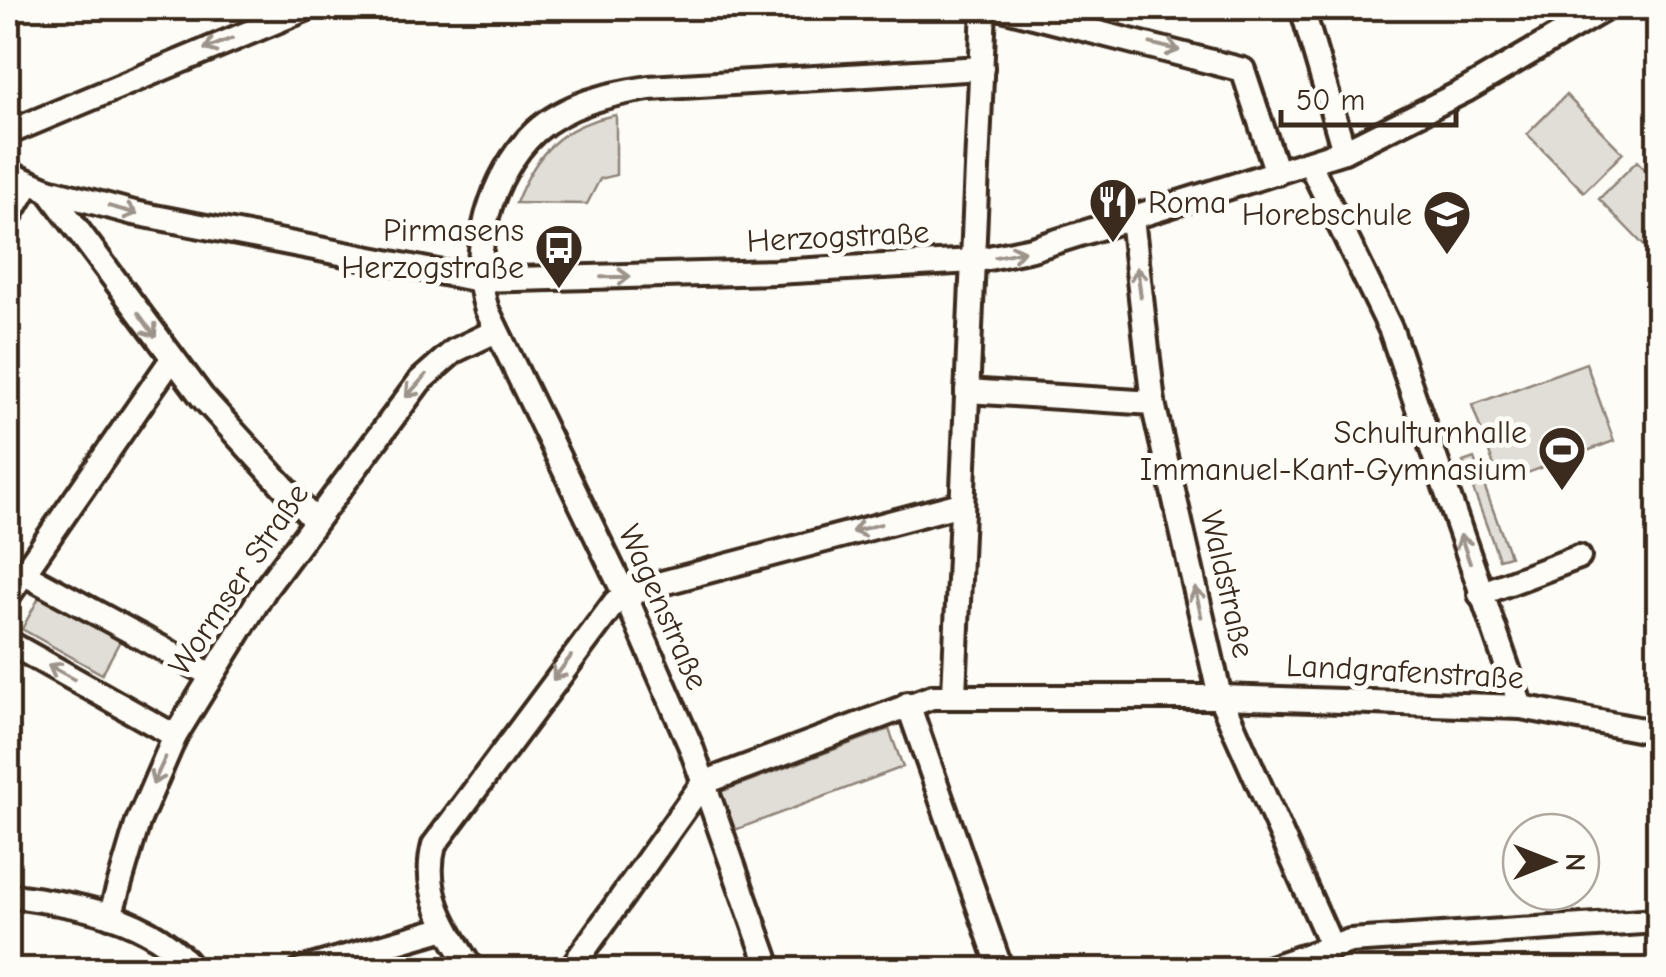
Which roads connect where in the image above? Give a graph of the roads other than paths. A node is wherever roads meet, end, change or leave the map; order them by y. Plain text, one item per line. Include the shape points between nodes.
1 (308, 8) edge
2 (984, 8) edge
3 (1002, 8) edge
4 (1302, 8) edge
5 (1606, 8) edge
6 (982, 68) junction
7 (8, 132) edge
8 (1344, 150) junction
9 (1310, 164) junction
10 (8, 173) edge
11 (1278, 173) junction
12 (39, 187) junction
13 (1132, 218) junction
14 (8, 219) edge
15 (974, 261) junction
16 (480, 280) junction
17 (496, 331) junction
18 (172, 359) junction
19 (967, 391) junction
20 (1153, 402) junction
21 (961, 504) junction
22 (313, 520) junction
23 (1579, 557) dead end
24 (23, 573) junction
25 (1480, 594) junction
26 (625, 595) junction
27 (8, 596) edge
28 (8, 642) edge
29 (210, 675) junction
30 (954, 694) junction
31 (1220, 697) junction
32 (908, 704) junction
33 (1521, 706) junction
34 (1658, 733) edge
35 (175, 736) junction
36 (703, 783) junction
37 (8, 895) edge
38 (110, 916) junction
39 (1658, 921) edge
40 (446, 928) junction
41 (1331, 945) junction
42 (192, 970) edge
43 (301, 970) edge
44 (472, 970) edge
45 (570, 970) edge
46 (770, 970) edge
47 (1001, 970) edge
48 (1264, 970) edge

1 -> 7 street
2 - 6 street
3 -> 11 street via 1243,70
4 - 8 street
5 - 8 street, Herzogstraße via 1478,84
6 - 15 street
6 - 16 street via 648,88 577,106 535,132 503,177 485,226
8 - 9 street, Herzogstraße
9 - 11 street, Herzogstraße
25 -> 9 street via 1391,330
10 - 12 street, Herzogstraße
11 - 13 street, Herzogstraße
12 - 14 street
12 -> 16 street, Herzogstraße via 134,214
12 -> 18 street
15 -> 13 street, Herzogstraße
20 -> 13 street, Waldstraße
16 -> 15 street, Herzogstraße
15 - 19 street
16 - 17 street, Wagenstraße
17 -> 22 street, Wormser Straße via 454,351 420,381
17 - 26 street, Wagenstraße
18 - 22 street
18 - 24 street
19 - 20 street
19 - 21 street
31 -> 20 street, Waldstraße
21 -> 26 street
21 - 30 street
22 - 29 street, Wormser Straße
23 - 25 street
24 - 27 street
24 - 29 street
25 - 33 street
26 - 36 street, Wagenstraße
26 -> 40 street via 602,615 434,846 430,880
35 -> 28 street
29 - 35 street, Wormser Straße
30 - 31 street, Landgrafenstraße
30 - 32 street, Landgrafenstraße
31 - 33 street, Landgrafenstraße
31 - 41 street, Waldstraße
32 - 36 street, Landgrafenstraße
32 - 47 street
33 - 34 street, Landgrafenstraße
35 -> 38 street, Wormser Straße via 138,822
36 - 45 street
36 - 46 street, Wagenstraße
37 - 38 street
38 - 42 street via 168,943
39 - 41 street
40 - 43 street
40 - 44 street
41 - 48 street

